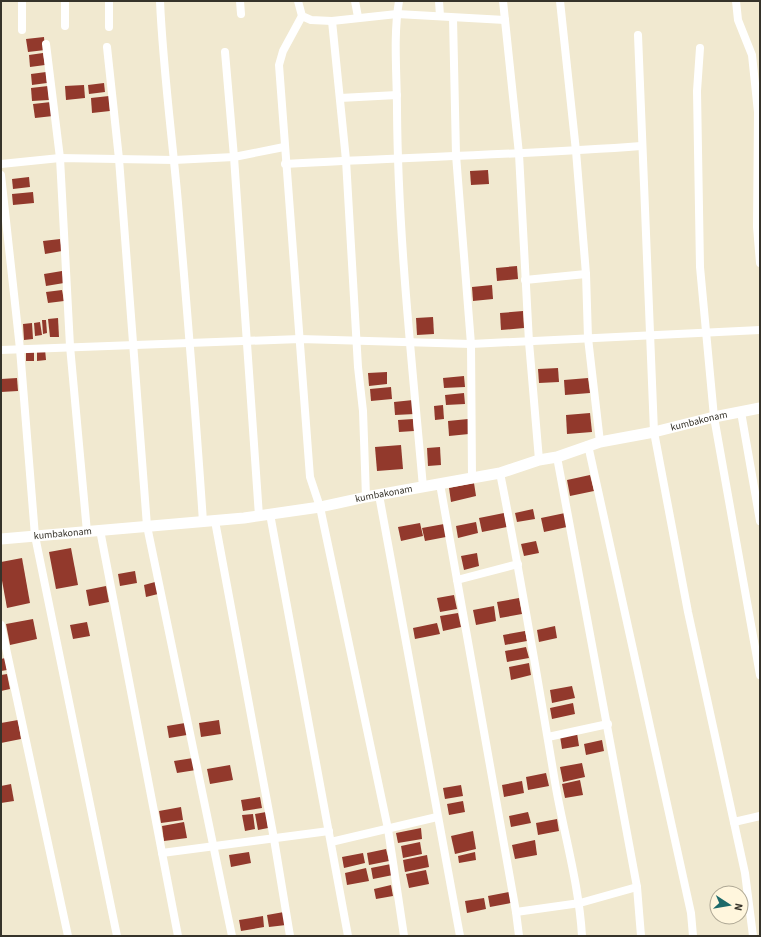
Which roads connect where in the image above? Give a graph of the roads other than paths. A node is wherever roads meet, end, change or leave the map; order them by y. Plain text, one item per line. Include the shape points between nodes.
1 (22, 1) edge
2 (65, 1) edge
3 (109, 1) edge
4 (160, 1) edge
5 (240, 1) edge
6 (298, 1) edge
7 (355, 1) edge
8 (399, 1) edge
9 (439, 1) edge
10 (503, 1) edge
11 (560, 1) edge
12 (736, 1) edge
13 (241, 14) dead end
14 (397, 14) junction
15 (302, 16) junction
16 (440, 16) junction
17 (358, 17) junction
18 (453, 18) junction
19 (505, 20) junction
20 (332, 21) junction
21 (65, 26) dead end
22 (109, 27) dead end
23 (22, 30) dead end
24 (638, 35) dead end
25 (46, 44) dead end
26 (107, 47) dead end
27 (700, 48) dead end
28 (225, 52) dead end
29 (397, 95) junction
30 (340, 98) junction
31 (641, 146) junction
32 (284, 147) junction
33 (576, 151) junction
34 (519, 154) junction
35 (456, 155) junction
36 (234, 157) junction
37 (60, 158) junction
38 (398, 158) junction
39 (119, 159) junction
40 (174, 160) junction
41 (346, 160) junction
42 (1, 164) edge
43 (285, 164) junction
44 (759, 172) edge
45 (1, 176) edge
46 (758, 227) edge
47 (760, 263) edge
48 (586, 274) junction
49 (525, 280) junction
50 (760, 330) edge
51 (706, 333) junction
52 (652, 336) junction
53 (588, 338) junction
54 (300, 339) junction
55 (356, 340) junction
56 (247, 342) junction
57 (529, 342) junction
58 (191, 343) junction
59 (410, 343) junction
60 (471, 344) junction
61 (70, 346) junction
62 (133, 346) junction
63 (20, 349) junction
64 (1, 350) edge
65 (760, 408) edge
66 (741, 412) junction
67 (714, 417) junction
68 (654, 432) junction
69 (600, 442) junction
70 (588, 445) junction
71 (557, 457) junction
72 (540, 460) junction
73 (500, 473) junction
74 (472, 478) junction
75 (440, 484) junction
76 (423, 487) junction
77 (379, 494) junction
78 (366, 497) junction
79 (320, 507) junction
80 (270, 514) junction
81 (259, 516) junction
82 (215, 521) junction
83 (760, 521) edge
84 (203, 522) junction
85 (147, 526) junction
86 (100, 530) junction
87 (87, 532) junction
88 (35, 536) junction
89 (1, 539) edge
90 (518, 564) junction
91 (457, 580) junction
92 (1, 625) edge
93 (760, 675) edge
94 (608, 724) junction
95 (548, 737) junction
96 (760, 816) edge
97 (437, 817) junction
98 (734, 822) junction
99 (388, 828) junction
100 (329, 832) junction
101 (274, 839) junction
102 (331, 842) junction
103 (213, 846) junction
104 (162, 853) junction
105 (637, 887) junction
106 (580, 903) junction
107 (516, 912) junction
108 (68, 936) edge
109 (117, 936) edge
110 (178, 936) edge
111 (232, 936) edge
112 (290, 936) edge
113 (348, 936) edge
114 (404, 936) edge
115 (460, 936) edge
116 (519, 936) edge
117 (582, 936) edge
118 (641, 936) edge
119 (693, 936) edge
120 (753, 936) edge

1 - 23 street
2 - 21 street
3 - 22 street
4 - 40 street via 163,63
5 - 13 street
6 - 15 street
7 - 17 street
8 - 14 street
9 - 16 street
10 - 19 street
11 - 33 street
12 - 44 street via 738,20 752,55 758,112
14 - 16 street
14 - 17 street
14 - 29 street
15 - 20 street via 311,20
15 - 32 street via 283,51 279,65
16 - 18 street
17 - 20 street
18 - 19 street
18 - 35 street
19 - 34 street
20 - 30 street
24 - 31 street
25 - 37 street
26 - 39 street
27 - 51 street via 697,91 700,259
28 - 36 street
29 - 30 street
29 - 38 street
30 - 41 street
31 - 33 street
31 - 52 street
32 - 36 street
32 - 43 street
33 - 34 street
33 - 48 street
34 - 35 street
34 - 49 street
35 - 38 street
35 - 60 street
36 - 40 street
36 - 56 street
37 - 39 street
37 - 42 street
37 - 61 street
38 - 41 street
38 - 59 street
39 - 40 street
39 - 62 street
40 - 58 street
41 - 43 street
41 - 55 street
43 - 54 street
44 - 46 street
45 - 63 street
46 - 47 street
48 - 49 street
48 - 53 street
49 - 57 street
50 - 51 street
51 - 52 street
51 - 67 street
52 - 53 street
52 - 68 street
53 - 57 street
53 - 69 street
54 - 55 street
54 - 56 street
54 - 79 street via 310,477
55 - 59 street
55 - 78 street via 363,411
56 - 58 street
56 - 81 street
57 - 60 street
57 - 72 street
58 - 62 street
58 - 84 street
59 - 60 street
59 - 76 street
60 - 74 street
61 - 62 street
61 - 63 street
61 - 87 street
62 - 85 street
63 - 64 street
63 - 88 street
65 - 66 street, kumbakonam
66 - 67 street, kumbakonam
66 - 83 street
67 - 68 street, kumbakonam
67 - 93 street
68 - 69 street, kumbakonam
68 - 98 street via 688,612
69 - 70 street, kumbakonam
70 - 71 street, kumbakonam
70 - 119 street via 691,913
71 - 72 street, kumbakonam
71 - 94 street
72 - 73 street, kumbakonam
73 - 74 street, kumbakonam
73 - 90 street
74 - 75 street, kumbakonam
75 - 76 street, kumbakonam
75 - 91 street
76 - 77 street, kumbakonam
77 - 78 street, kumbakonam
77 - 97 street
78 - 79 street, kumbakonam
79 - 80 street, kumbakonam
79 - 99 street
80 - 81 street, kumbakonam
80 - 100 street
81 - 82 street, kumbakonam
82 - 84 street, kumbakonam
82 - 101 street
84 - 85 street, kumbakonam
85 - 86 street, kumbakonam
85 - 103 street
86 - 87 street, kumbakonam
86 - 104 street
87 - 88 street, kumbakonam
88 - 89 street, kumbakonam
88 - 109 street
90 - 91 street
90 - 95 street
91 - 107 street
92 - 108 street
94 - 95 street
94 - 105 street
95 - 106 street
96 - 98 street
97 - 99 street
97 - 115 street
98 - 120 street via 745,873
99 - 102 street
99 - 114 street
100 - 101 street
100 - 102 street
101 - 103 street
101 - 112 street
102 - 113 street
103 - 104 street
103 - 111 street
104 - 110 street
105 - 106 street
105 - 118 street
106 - 107 street
106 - 117 street
107 - 116 street

